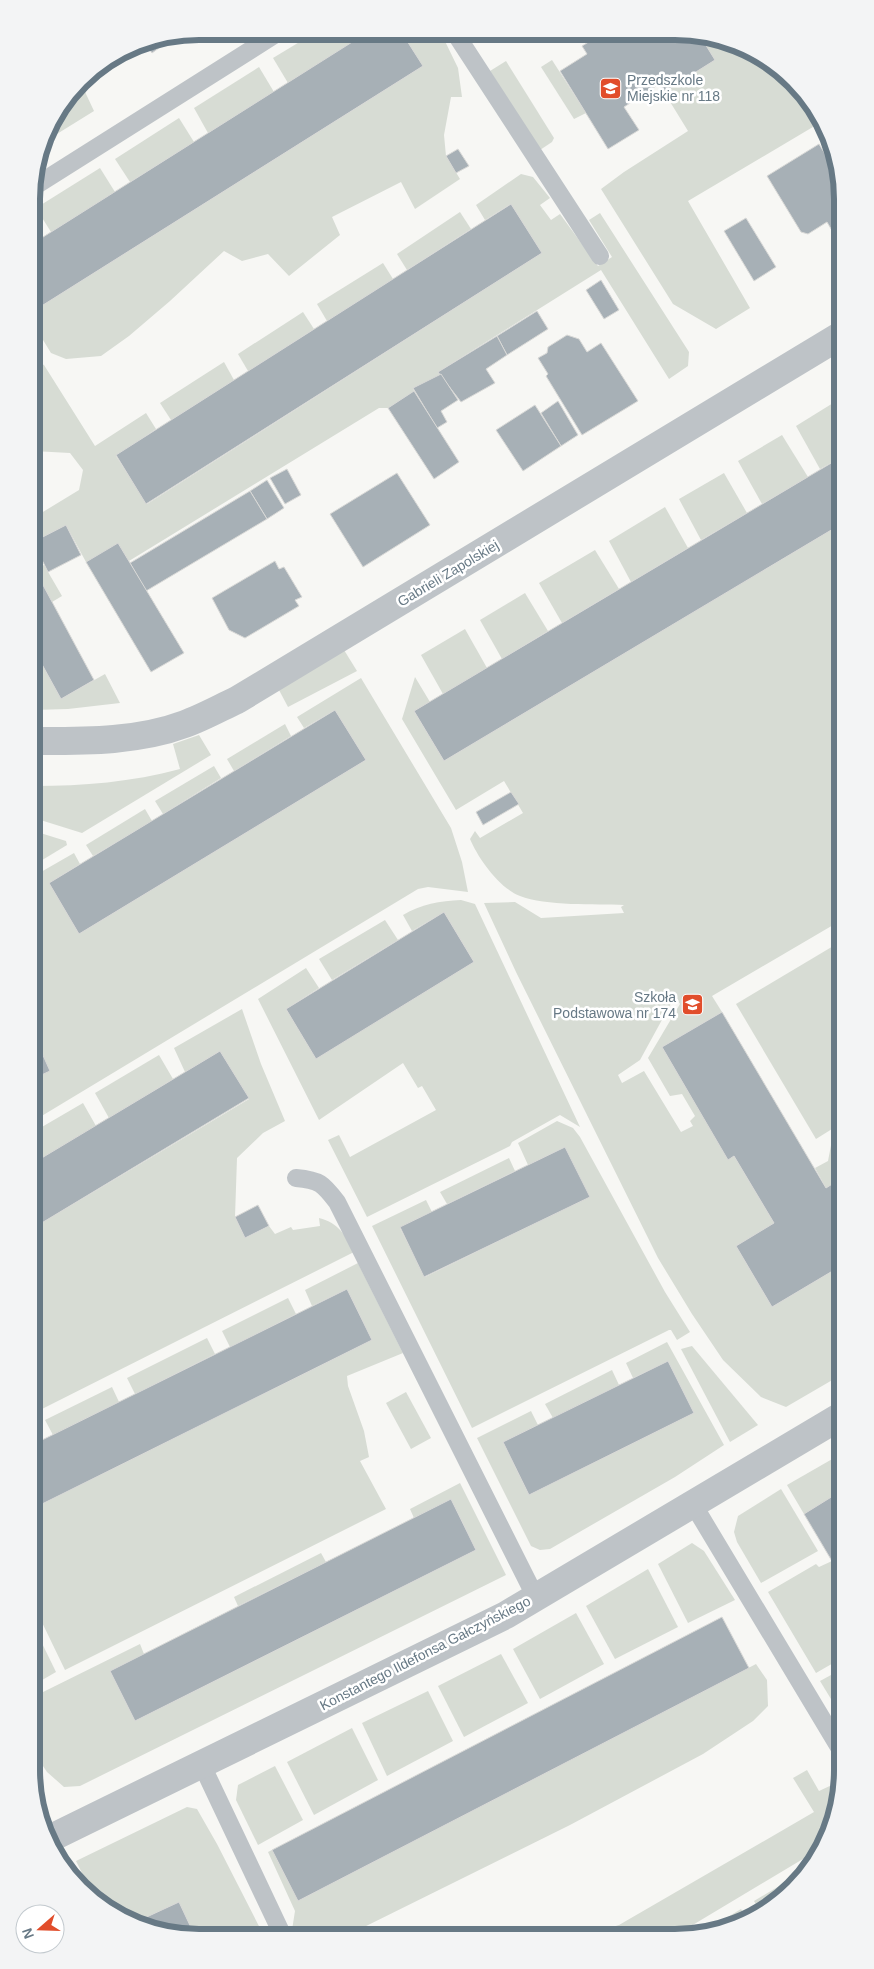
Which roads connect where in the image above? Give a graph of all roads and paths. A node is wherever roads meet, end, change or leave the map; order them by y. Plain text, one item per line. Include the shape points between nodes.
1 (266, 40) edge
2 (460, 40) edge
3 (41, 183) edge
4 (600, 256) dead end
5 (834, 342) edge
6 (40, 741) edge
7 (296, 1178) dead end
8 (834, 1420) edge
9 (693, 1504) junction
10 (536, 1598) junction
11 (834, 1739) edge
12 (201, 1764) junction
13 (54, 1836) edge
14 (280, 1929) edge

1 - 3 lane
2 - 4 lane
5 - 6 street, Gabrieli Zapolskiej via 237,700 184,725 151,733 89,741
7 - 10 lane via 324,1184 337,1202
8 - 9 street, Konstantego Ildefonsa Gałczyńskiego
9 - 10 street, Konstantego Ildefonsa Gałczyńskiego
9 - 11 lane
10 - 12 street, Konstantego Ildefonsa Gałczyńskiego
12 - 13 street, Konstantego Ildefonsa Gałczyńskiego
12 - 14 lane

